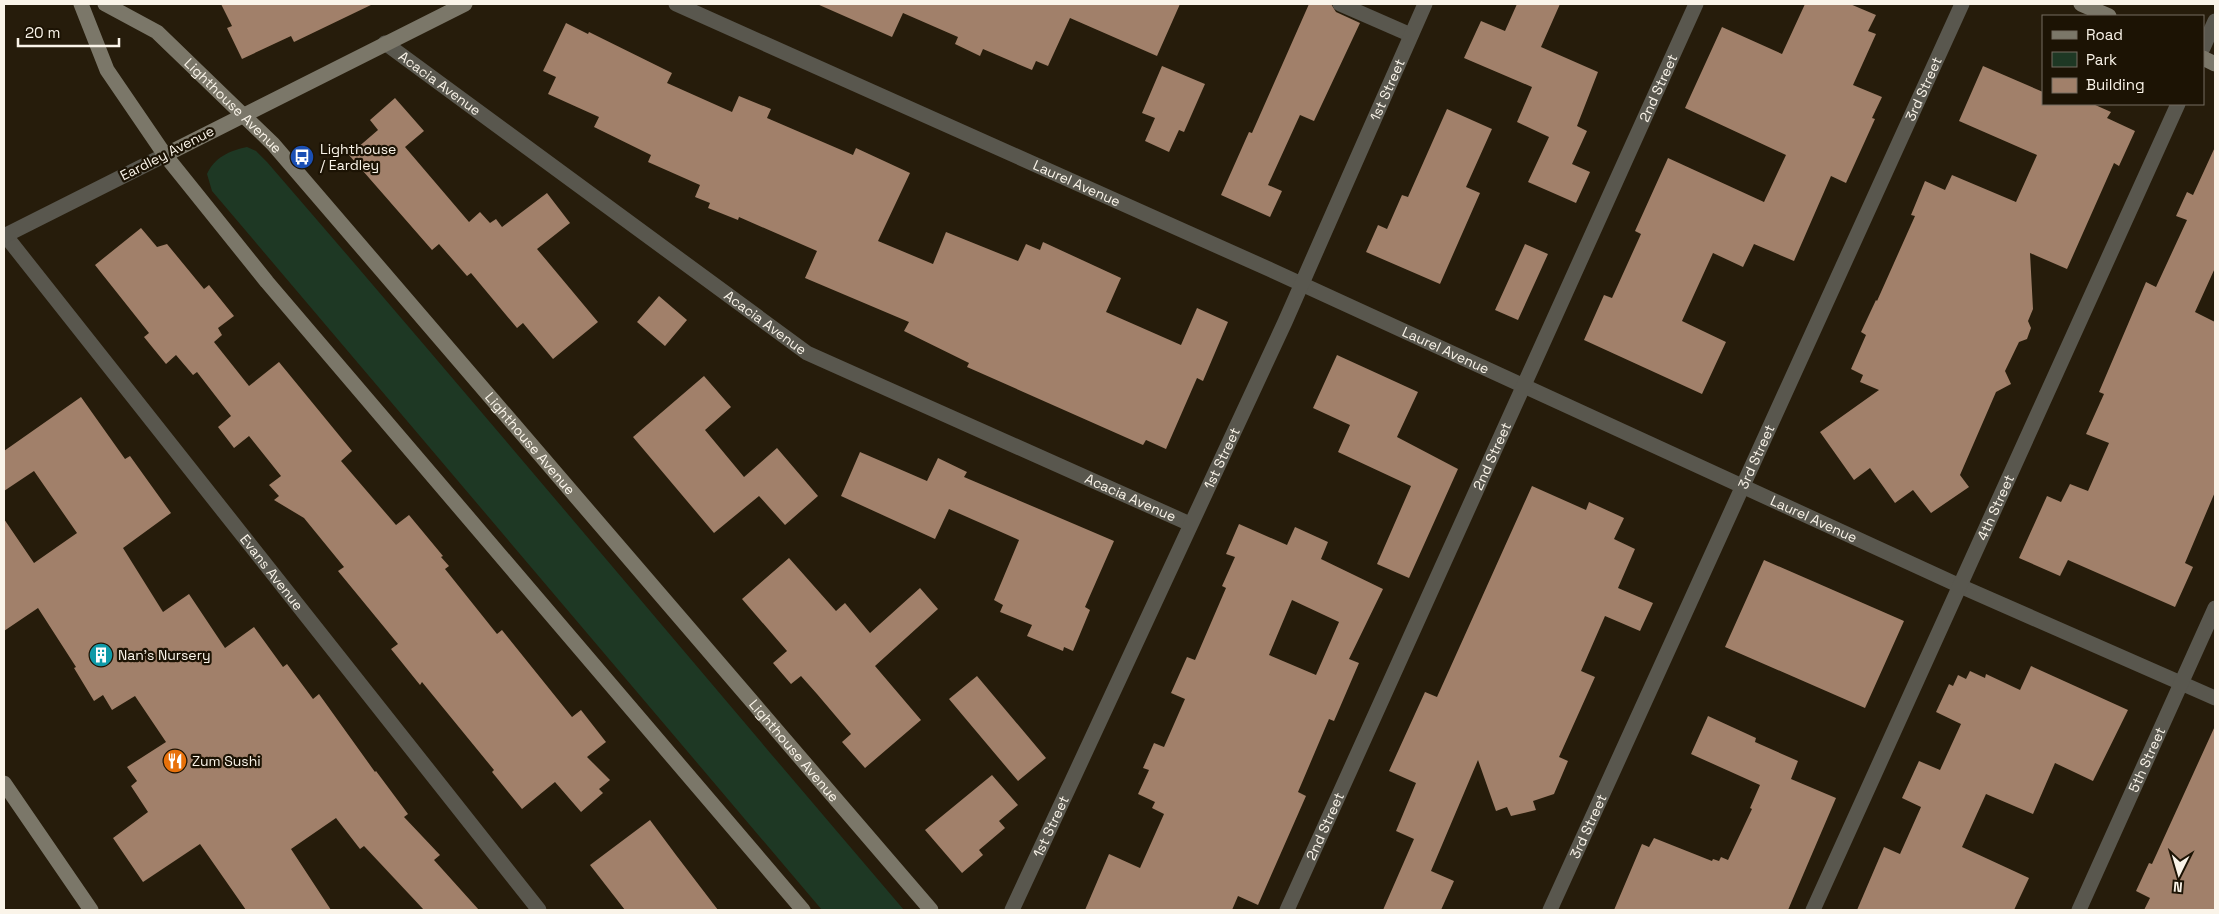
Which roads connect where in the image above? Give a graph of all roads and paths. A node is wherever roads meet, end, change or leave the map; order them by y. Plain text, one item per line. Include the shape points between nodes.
1 (81, 4) edge
2 (105, 4) edge
3 (465, 4) edge
4 (676, 4) edge
5 (1340, 4) edge
6 (1425, 4) edge
7 (1696, 4) edge
8 (1962, 4) edge
9 (2081, 4) edge
10 (2107, 15) edge
11 (2215, 21) edge
12 (1410, 35) junction
13 (386, 43) junction
14 (2204, 46) edge
15 (2178, 105) edge
16 (243, 114) junction
17 (165, 155) junction
18 (4, 235) edge
19 (1301, 285) junction
20 (1522, 386) junction
21 (1742, 486) junction
22 (1190, 524) junction
23 (1960, 586) junction
24 (2215, 608) edge
25 (2182, 683) junction
26 (2215, 698) edge
27 (4, 783) edge
28 (91, 910) edge
29 (539, 910) edge
30 (802, 910) edge
31 (931, 910) edge
32 (1012, 910) edge
33 (1287, 910) edge
34 (1550, 910) edge
35 (1813, 910) edge
36 (2079, 910) edge

1 - 17 main road via 107,70
2 - 16 main road, Lighthouse Avenue via 157,32
3 - 13 main road, Eardley Avenue
4 - 19 street, Laurel Avenue
5 - 12 street
6 - 12 street, 1st Street
7 - 20 street, 2nd Street
8 - 21 street, 3rd Street
9 - 10 main road
11 - 14 street
12 - 19 street, 1st Street
13 - 16 main road, Eardley Avenue
13 - 22 street, Acacia Avenue via 808,353
15 - 23 street, 4th Street
16 - 17 main road, Eardley Avenue
16 - 31 main road, Lighthouse Avenue via 280,151
17 - 18 street, Eardley Avenue
17 - 30 main road via 267,282
18 - 29 street, Evans Avenue
19 - 20 street, Laurel Avenue
19 - 22 street, 1st Street
20 - 21 street, Laurel Avenue
20 - 33 street, 2nd Street
21 - 23 street, Laurel Avenue
21 - 34 street, 3rd Street
22 - 32 street, 1st Street
23 - 25 street, Laurel Avenue
23 - 35 street, 4th Street
24 - 25 street, 5th Street
25 - 26 street, Laurel Avenue
25 - 36 street, 5th Street
27 - 28 main road

